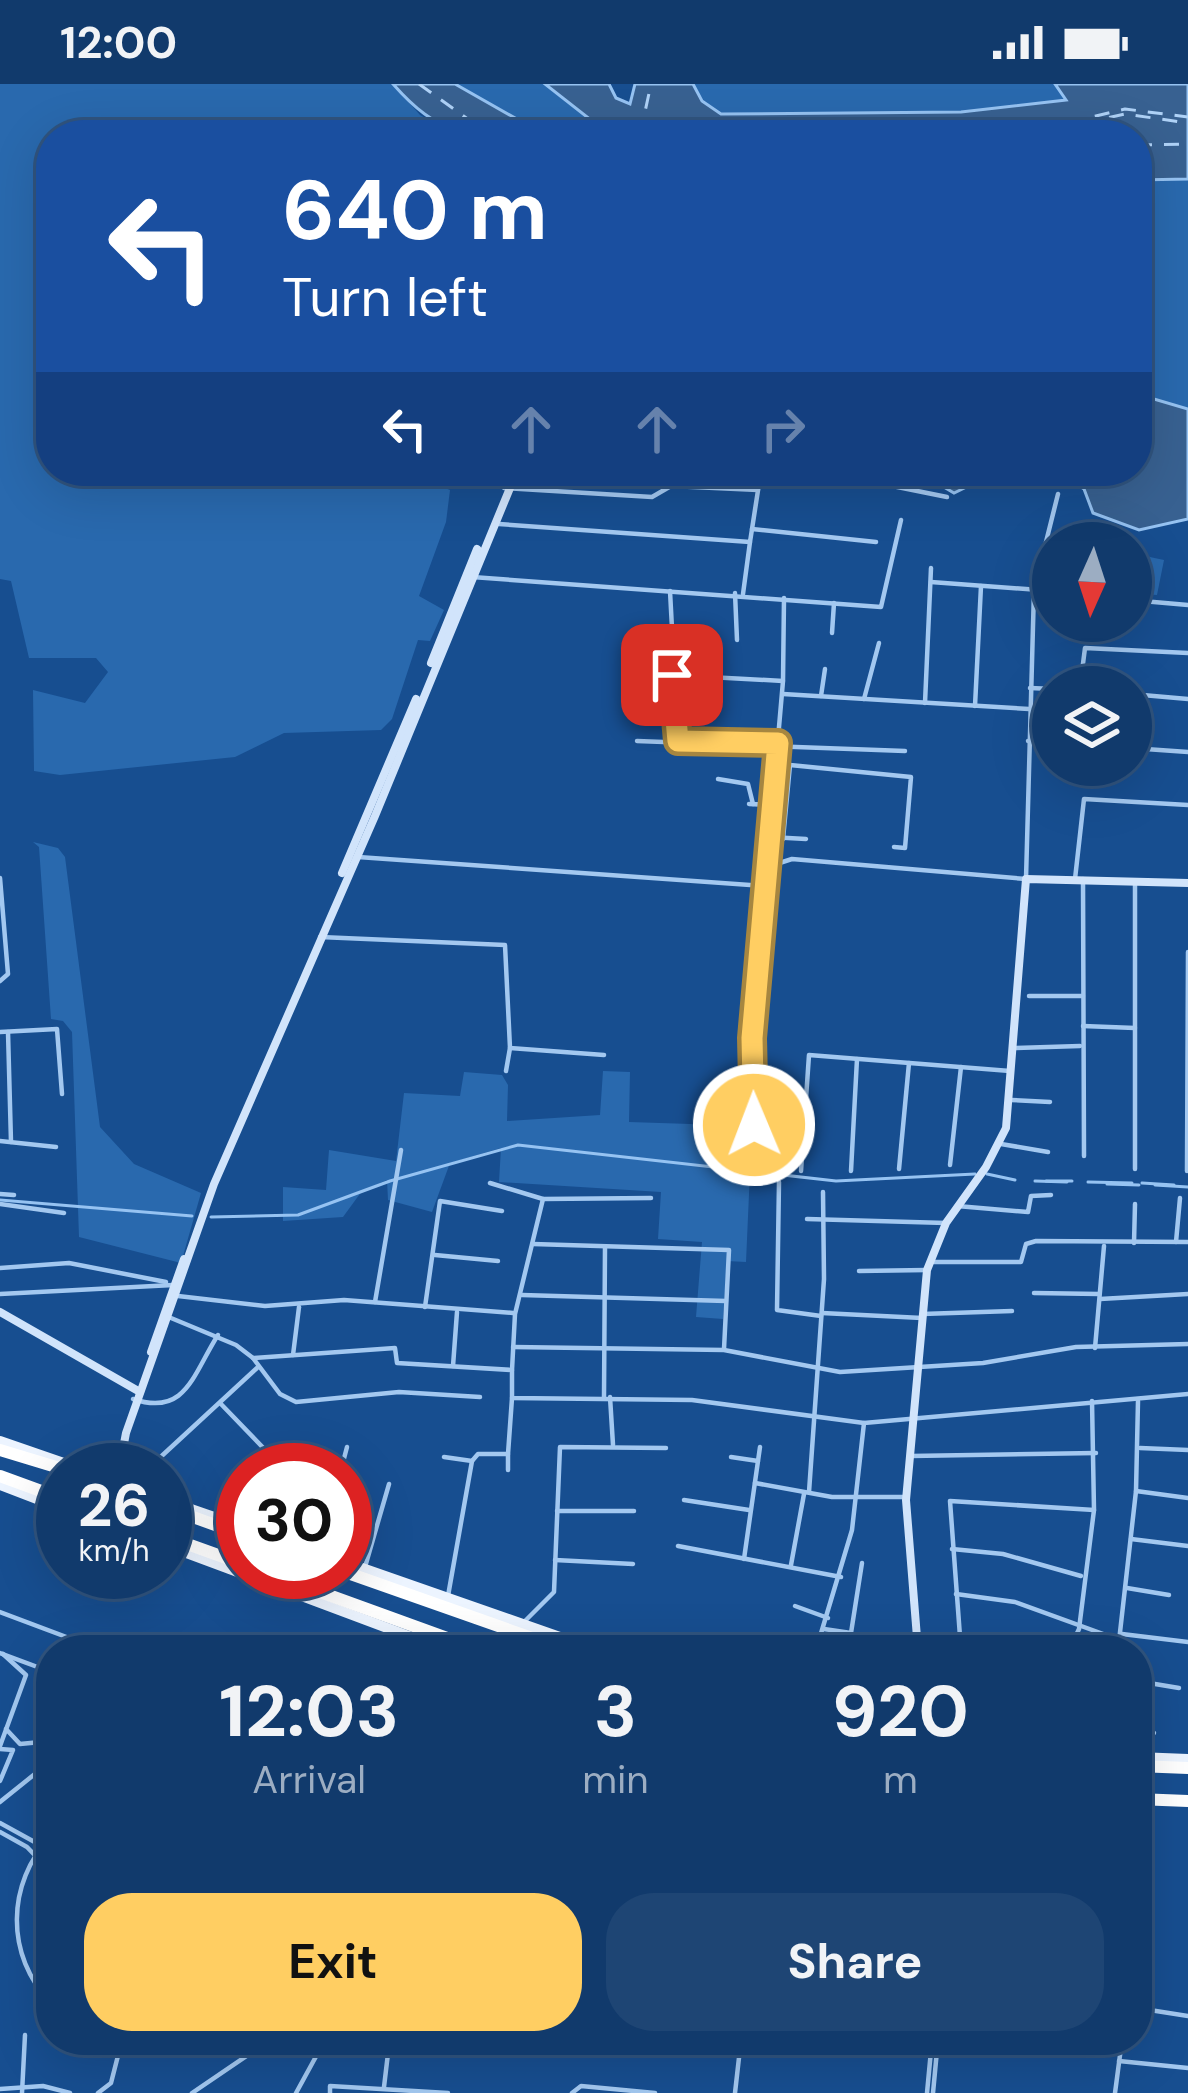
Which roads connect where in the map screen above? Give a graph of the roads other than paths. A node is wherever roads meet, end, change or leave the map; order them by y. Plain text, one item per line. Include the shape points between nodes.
1 (759, 486) edge
2 (892, 486) edge
3 (507, 488) junction
4 (758, 490) junction
5 (1058, 494) dead end
6 (947, 497) dead end
7 (901, 520) dead end
8 (1051, 522) edge
9 (493, 523) junction
10 (752, 529) junction
11 (750, 542) junction
12 (876, 542) dead end
13 (931, 568) dead end
14 (470, 576) junction
15 (931, 582) junction
16 (981, 585) junction
17 (1032, 590) edge
18 (670, 591) junction
19 (739, 594) junction
20 (784, 598) junction
21 (1152, 602) edge
22 (834, 603) junction
23 (1188, 605) edge
24 (832, 633) dead end
25 (1032, 639) edge
26 (737, 640) dead end
27 (879, 643) dead end
28 (1188, 653) edge
29 (1083, 666) edge
30 (825, 669) dead end
31 (672, 675) junction
32 (783, 681) junction
33 (1030, 688) joint
34 (782, 694) junction
35 (821, 696) junction
36 (1152, 696) edge
37 (864, 699) junction
38 (1188, 699) edge
39 (925, 703) junction
40 (975, 706) junction
41 (1029, 709) junction
42 (637, 741) dead end
43 (678, 741) junction
44 (1028, 741) junction
45 (1032, 741) edge
46 (778, 743) junction
47 (1152, 749) edge
48 (905, 751) dead end
49 (1188, 752) edge
50 (776, 766) junction
51 (789, 766) junction
52 (718, 779) dead end
53 (773, 805) junction
54 (1188, 805) edge
55 (770, 837) junction
56 (784, 838) junction
57 (806, 839) dead end
58 (894, 847) dead end
59 (352, 856) junction
60 (767, 867) junction
61 (0, 878) edge
62 (1025, 879) junction
63 (1079, 879) junction
64 (1135, 881) junction
65 (1188, 883) edge
66 (765, 886) junction
67 (3, 910) edge
68 (320, 937) junction
69 (4, 946) edge
70 (1188, 952) edge
71 (0, 981) edge
72 (1029, 996) dead end
73 (1083, 996) junction
74 (1083, 1027) junction
75 (1135, 1028) junction
76 (4, 1032) edge
77 (1083, 1046) junction
78 (510, 1048) junction
79 (1015, 1048) junction
80 (604, 1055) dead end
81 (857, 1059) junction
82 (909, 1063) junction
83 (962, 1067) junction
84 (506, 1071) dead end
85 (1013, 1071) junction
86 (62, 1094) dead end
87 (1011, 1100) junction
88 (1050, 1102) dead end
89 (0, 1141) edge
90 (10, 1142) junction
91 (999, 1144) junction
92 (56, 1147) dead end
93 (400, 1150) dead end
94 (1048, 1152) dead end
95 (1084, 1156) dead end
96 (754, 1162) dead end
97 (950, 1165) dead end
98 (899, 1169) dead end
99 (1135, 1169) dead end
100 (801, 1171) dead end
101 (851, 1171) dead end
102 (1187, 1171) edge
103 (779, 1182) dead end
104 (490, 1183) dead end
105 (823, 1192) dead end
106 (0, 1194) edge
107 (14, 1195) dead end
108 (1051, 1195) dead end
109 (651, 1198) dead end
110 (1180, 1198) dead end
111 (543, 1199) junction
112 (0, 1204) edge
113 (1135, 1204) dead end
114 (957, 1206) junction
115 (502, 1211) dead end
116 (64, 1213) dead end
117 (807, 1219) dead end
118 (823, 1220) junction
119 (946, 1223) junction
120 (1176, 1242) junction
121 (1188, 1242) edge
122 (1134, 1243) junction
123 (533, 1244) junction
124 (1104, 1244) junction
125 (605, 1247) junction
126 (435, 1256) junction
127 (498, 1262) dead end
128 (928, 1266) junction
129 (0, 1268) edge
130 (859, 1271) dead end
131 (174, 1290) junction
132 (1034, 1293) dead end
133 (0, 1294) edge
134 (1188, 1294) edge
135 (520, 1295) junction
136 (1099, 1297) junction
137 (603, 1298) junction
138 (726, 1301) junction
139 (375, 1302) junction
140 (299, 1307) junction
141 (425, 1307) junction
142 (457, 1309) junction
143 (1012, 1311) dead end
144 (0, 1312) edge
145 (515, 1313) junction
146 (822, 1315) junction
147 (922, 1316) junction
148 (167, 1320) junction
149 (218, 1335) junction
150 (1188, 1344) edge
151 (513, 1347) junction
152 (603, 1347) junction
153 (1095, 1348) junction
154 (724, 1350) junction
155 (293, 1355) junction
156 (254, 1358) junction
157 (453, 1366) junction
158 (919, 1366) junction
159 (257, 1368) junction
160 (817, 1369) junction
161 (512, 1370) junction
162 (1188, 1394) edge
163 (136, 1395) junction
164 (480, 1397) dead end
165 (607, 1397) junction
166 (512, 1398) junction
167 (1092, 1401) junction
168 (1138, 1401) junction
169 (220, 1403) junction
170 (814, 1418) junction
171 (915, 1418) junction
172 (864, 1423) junction
173 (123, 1443) edge
174 (176, 1443) edge
175 (259, 1443) edge
176 (0, 1445) edge
177 (613, 1448) junction
178 (666, 1448) dead end
179 (760, 1448) dead end
180 (1139, 1448) junction
181 (1188, 1450) edge
182 (1096, 1453) junction
183 (508, 1454) junction
184 (36, 1456) edge
185 (911, 1456) junction
186 (444, 1457) dead end
187 (730, 1457) dead end
188 (36, 1458) edge
189 (472, 1461) junction
190 (758, 1461) junction
191 (508, 1470) dead end
192 (0, 1475) edge
193 (388, 1484) dead end
194 (755, 1484) junction
195 (0, 1485) edge
196 (36, 1489) edge
197 (1136, 1491) junction
198 (807, 1492) junction
199 (855, 1496) junction
200 (906, 1497) junction
201 (1188, 1498) edge
202 (36, 1499) edge
203 (684, 1500) dead end
204 (749, 1510) junction
205 (1094, 1510) junction
206 (557, 1511) junction
207 (634, 1511) dead end
208 (1131, 1539) junction
209 (372, 1542) edge
210 (678, 1546) dead end
211 (1188, 1546) edge
212 (952, 1549) junction
213 (192, 1555) edge
214 (744, 1558) junction
215 (556, 1560) junction
216 (862, 1563) dead end
217 (633, 1564) dead end
218 (791, 1565) junction
219 (372, 1569) edge
220 (1083, 1576) junction
221 (841, 1577) junction
222 (372, 1582) edge
223 (1126, 1588) junction
224 (956, 1594) junction
225 (1169, 1595) dead end
226 (448, 1596) junction
227 (339, 1599) edge
228 (795, 1606) dead end
229 (0, 1612) edge
230 (828, 1618) junction
231 (523, 1625) junction
232 (824, 1629) junction
233 (1079, 1629) junction
234 (851, 1633) joint
235 (61, 1635) edge
236 (406, 1635) edge
237 (439, 1635) edge
238 (524, 1635) edge
239 (553, 1635) edge
240 (822, 1635) edge
241 (917, 1635) edge
242 (961, 1635) edge
243 (1076, 1635) edge
244 (1113, 1635) edge
245 (1119, 1635) edge
246 (1152, 1639) edge
247 (1188, 1642) edge
248 (2, 1653) edge
249 (36, 1666) edge
250 (1152, 1684) edge
251 (1179, 1688) dead end
252 (6, 1729) junction
253 (36, 1742) edge
254 (0, 1748) edge
255 (1188, 1759) edge
256 (1152, 1761) edge
257 (1152, 1764) edge
258 (1188, 1768) edge
259 (36, 1773) edge
260 (0, 1780) edge
261 (0, 1802) edge
262 (1152, 1802) edge
263 (1188, 1804) edge
264 (0, 1822) edge
265 (0, 1832) edge
266 (36, 1843) edge
267 (35, 1856) joint
268 (36, 1985) edge
269 (1152, 2010) edge
270 (1188, 2016) edge
271 (25, 2035) dead end
272 (118, 2055) edge
273 (248, 2055) edge
274 (317, 2055) edge
275 (388, 2055) edge
276 (739, 2055) edge
277 (934, 2055) edge
278 (1120, 2055) edge
279 (1119, 2061) junction
280 (1188, 2068) edge
281 (384, 2086) junction
282 (0, 2089) edge
283 (22, 2089) edge
284 (574, 2092) edge
285 (70, 2093) edge
286 (98, 2093) edge
287 (192, 2093) edge
288 (296, 2093) edge
289 (330, 2093) edge
290 (448, 2093) edge
291 (655, 2093) edge
292 (735, 2093) edge
293 (930, 2093) edge
294 (1115, 2093) edge

1 - 4 street
2 - 6 street
3 - 4 street via 652,497 671,486
3 - 9 street
3 - 14 street
4 - 10 street
5 - 8 street
7 - 22 street via 885,605
9 - 11 street
9 - 14 street
10 - 11 street
10 - 12 street
11 - 19 street
13 - 15 street
14 - 18 street
14 - 59 street
15 - 16 street
15 - 39 street
16 - 17 street
16 - 40 street
18 - 19 street
18 - 31 street
19 - 20 street
19 - 26 street
20 - 22 street
20 - 32 street
21 - 23 street
22 - 24 street
25 - 33 street
27 - 37 street
28 - 29 street via 1085,648
30 - 35 street
31 - 32 street
31 - 43 street
32 - 34 street
33 - 41 street
34 - 35 street
34 - 46 street
35 - 37 street
36 - 38 street
37 - 39 street
39 - 40 street
40 - 41 street
41 - 44 street
42 - 43 street
43 - 46 street
44 - 45 street
44 - 62 street
46 - 48 street
46 - 50 street
47 - 49 street
50 - 51 street
50 - 53 street
51 - 56 street
51 - 58 street via 910,775 905,848
52 - 53 street via 748,784 751,804
53 - 55 street
54 - 63 street via 1081,801
55 - 56 street
55 - 60 street
56 - 57 street
59 - 66 street
59 - 68 street
59 - 131 street via 206,1191
60 - 62 street via 792,859
60 - 66 street
61 - 67 street
62 - 63 street
62 - 79 street
63 - 64 street
63 - 73 street
64 - 65 street
64 - 75 street
66 - 96 street via 752,1051
67 - 69 street
68 - 78 street via 507,946
68 - 131 street
69 - 71 street via 8,974
70 - 102 street
72 - 73 street
73 - 74 street
74 - 75 street
74 - 77 street
75 - 99 street
76 - 86 street via 57,1029
76 - 90 street
77 - 79 street
77 - 95 street
78 - 80 street
78 - 84 street
79 - 85 street
81 - 82 street
81 - 100 street via 808,1056
81 - 101 street
82 - 83 street
82 - 98 street
83 - 85 street
83 - 97 street
85 - 87 street
87 - 88 street
87 - 91 street
89 - 90 street
90 - 92 street
91 - 94 street
91 - 114 street
93 - 139 street
103 - 146 street via 777,1310
104 - 111 street
105 - 118 street
106 - 107 street
108 - 114 street via 1031,1196 1028,1212
109 - 111 street
110 - 120 street
111 - 123 street
112 - 116 street
113 - 122 street
114 - 119 street
115 - 126 street via 440,1202
117 - 118 street
118 - 119 street
118 - 146 street
119 - 128 street
120 - 121 street
120 - 122 street
122 - 124 street
123 - 125 street
123 - 135 street
124 - 128 street via 1030,1241 1021,1262
124 - 136 street
125 - 137 street
125 - 138 street via 729,1250
126 - 127 street
126 - 141 street
128 - 130 street
128 - 147 street
129 - 131 street via 69,1263
131 - 133 street
131 - 140 street
131 - 148 street
132 - 136 street
134 - 136 street
135 - 137 street
135 - 145 street
136 - 153 street
137 - 138 street
137 - 152 street
138 - 154 street
139 - 140 street
139 - 141 street
140 - 155 street
141 - 142 street
142 - 145 street
142 - 157 street
143 - 147 street
144 - 163 street
145 - 151 street
146 - 147 street
146 - 160 street
147 - 158 street
148 - 149 street
148 - 163 street
149 - 156 street
149 - 163 street via 176,1400 158,1407
150 - 153 street
151 - 152 street
151 - 161 street
152 - 154 street
152 - 165 street
153 - 158 street
154 - 160 street
155 - 156 street
155 - 157 street via 395,1348 397,1364
156 - 159 street
157 - 161 street
158 - 160 street
158 - 171 street
159 - 164 street via 296,1402 399,1392
159 - 169 street
160 - 170 street
161 - 166 street
162 - 168 street
163 - 173 street
165 - 166 street
165 - 170 street
165 - 177 street
166 - 183 street
167 - 168 street
167 - 171 street
167 - 182 street
168 - 180 street
169 - 174 street
169 - 175 street
170 - 172 street
170 - 198 street
171 - 172 street
171 - 185 street
172 - 199 street
176 - 184 main road
176 - 188 highway
177 - 178 street
177 - 206 street via 560,1448
179 - 190 street
180 - 181 street
180 - 197 street
182 - 185 street
182 - 205 street
183 - 189 street
183 - 191 street
185 - 200 street
186 - 189 street
187 - 190 street
189 - 226 street
190 - 194 street
192 - 196 highway
193 - 209 street
194 - 198 street
194 - 204 street
195 - 202 main road
197 - 201 street
197 - 208 street
198 - 199 street
198 - 218 street
199 - 200 street
199 - 221 street
200 - 241 street
203 - 204 street
204 - 214 street
205 - 212 street via 950,1501
205 - 220 street
206 - 207 street
206 - 215 street
208 - 211 street
208 - 223 street
210 - 214 street
212 - 220 street
212 - 224 street
213 - 236 main road
214 - 218 street
215 - 217 street
215 - 231 street via 554,1592
216 - 234 street
218 - 221 street
219 - 226 main road
220 - 233 street
221 - 230 street
222 - 238 highway
223 - 225 street
223 - 245 street
224 - 233 street via 1015,1602
224 - 242 street
226 - 231 main road
227 - 237 highway
228 - 230 street
229 - 235 street
230 - 232 street
231 - 239 main road
232 - 234 street
232 - 240 street
233 - 243 street
233 - 244 street
246 - 247 street
248 - 249 street
248 - 252 street via 26,1675
250 - 251 street
252 - 253 street via 20,1744
252 - 254 street
254 - 260 street via 13,1750
255 - 256 main road
257 - 258 highway
259 - 261 street
262 - 263 highway
264 - 266 street
265 - 267 street
267 - 268 street via 20,1888 17,1936
269 - 270 street
271 - 283 street
272 - 286 street via 111,2083
273 - 287 street
274 - 288 street
275 - 281 street
276 - 292 street
277 - 293 street
278 - 279 street
279 - 280 street
279 - 294 street
281 - 289 street via 335,2085
281 - 290 street
282 - 283 street
283 - 285 street
284 - 291 street via 586,2086

